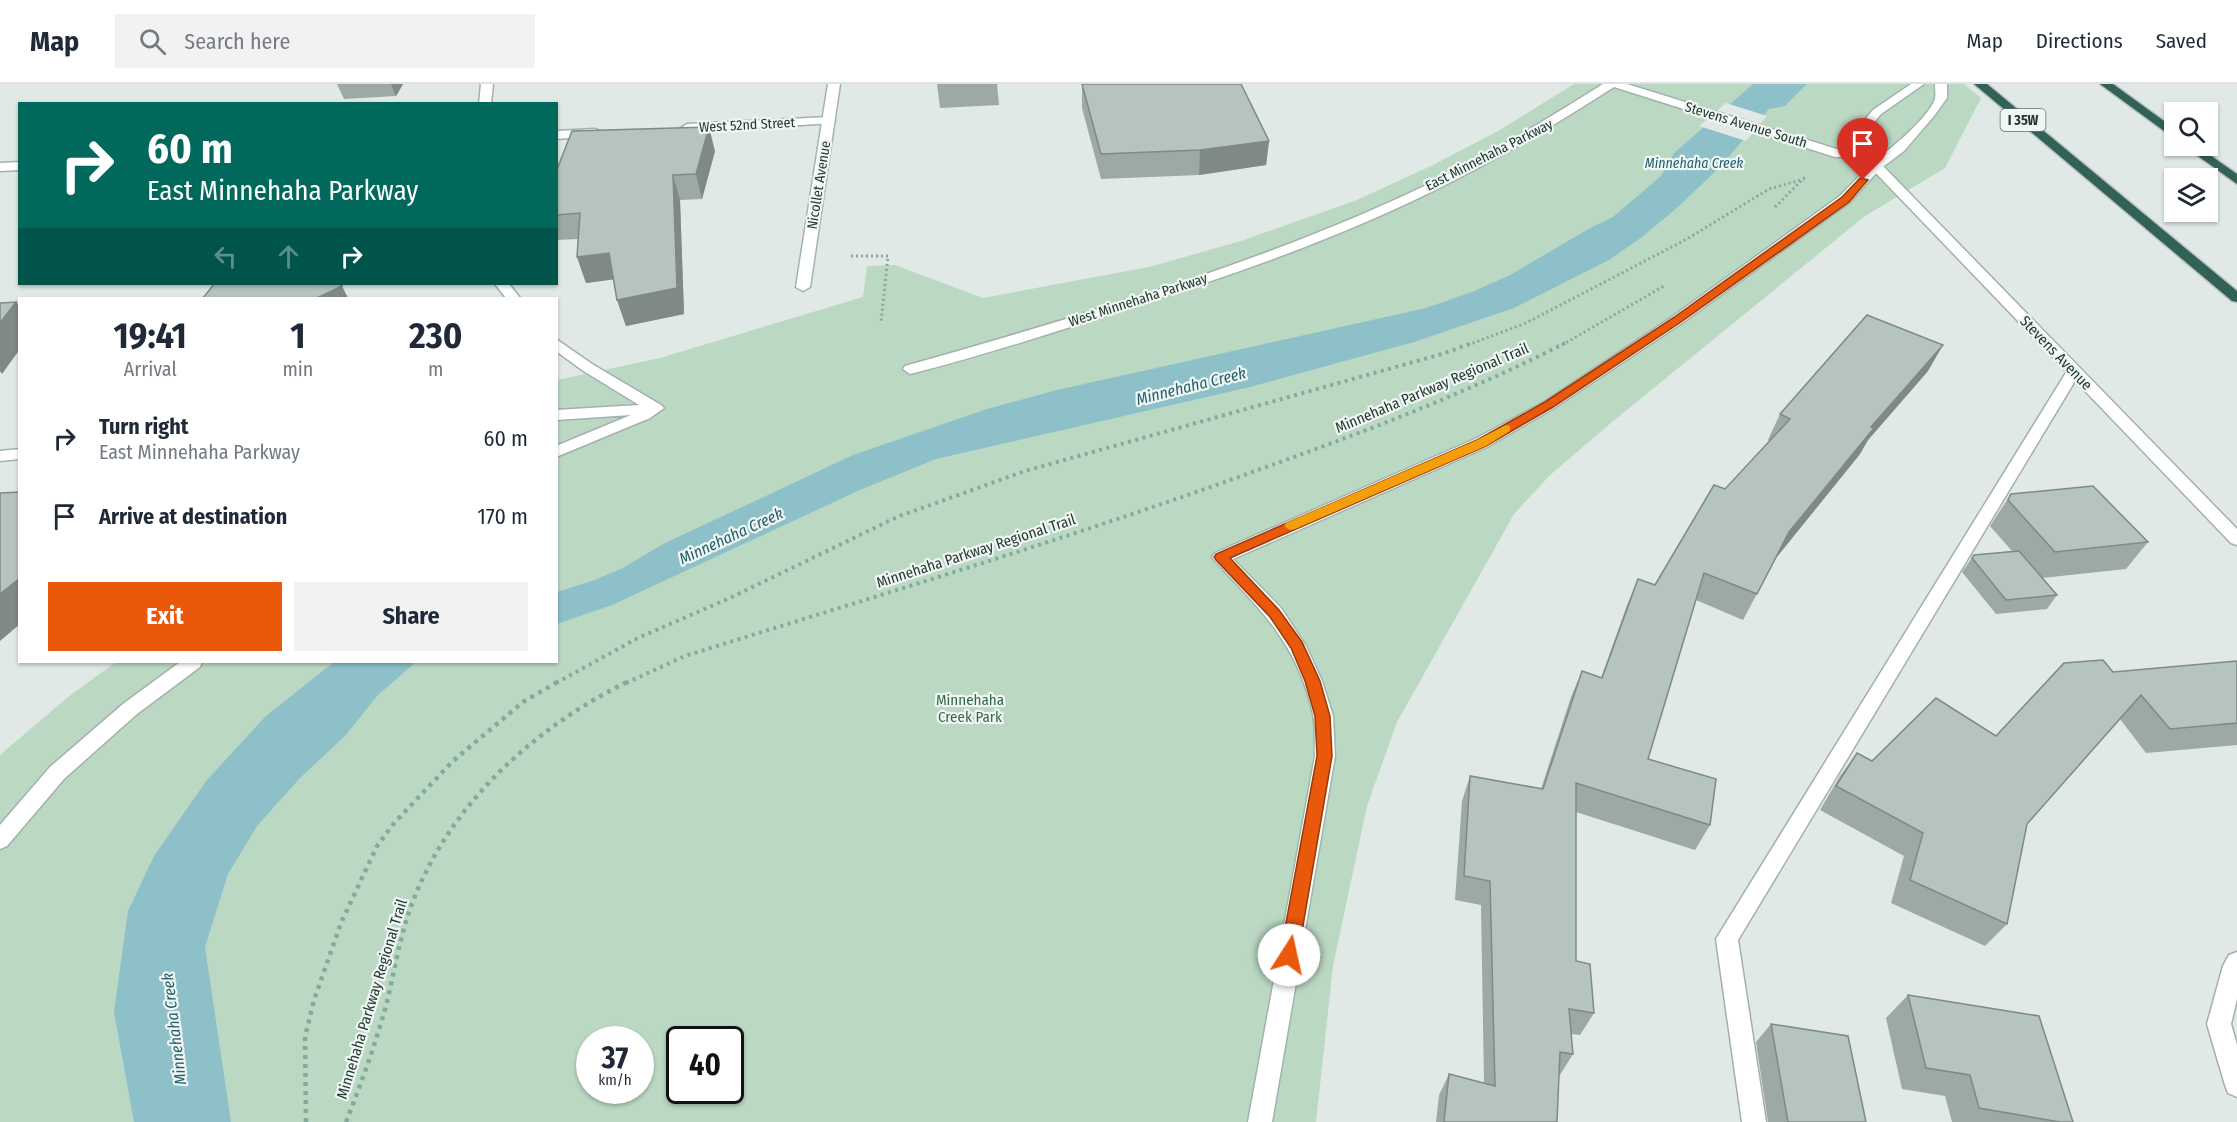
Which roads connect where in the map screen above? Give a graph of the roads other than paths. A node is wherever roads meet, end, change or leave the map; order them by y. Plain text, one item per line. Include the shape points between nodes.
1 (487, 84) edge
2 (834, 84) edge
3 (1613, 84) edge
4 (1918, 84) edge
5 (1941, 84) edge
6 (1980, 84) edge
7 (2106, 84) edge
8 (485, 102) edge
9 (829, 121) junction
10 (2164, 127) edge
11 (675, 129) edge
12 (604, 132) edge
13 (558, 135) edge
14 (1839, 154) junction
15 (2204, 156) edge
16 (18, 166) edge
17 (1876, 166) junction
18 (0, 167) edge
19 (2237, 180) edge
20 (1363, 218) joint
21 (503, 285) edge
22 (803, 287) dead end
23 (512, 297) edge
24 (2237, 298) edge
25 (558, 345) edge
26 (910, 369) dead end
27 (2074, 371) junction
28 (657, 408) junction
29 (558, 415) edge
30 (558, 451) edge
31 (18, 454) edge
32 (0, 456) edge
33 (2237, 538) edge
34 (192, 663) edge
35 (0, 840) edge
36 (2237, 962) edge
37 (2237, 1085) edge
38 (1260, 1122) edge
39 (1754, 1122) edge

1 - 8 street
2 - 9 street, Nicollet Avenue
3 - 14 street, Stevens Avenue South
3 - 20 street, East Minnehaha Parkway via 1521,141
4 - 14 street via 1877,112
5 - 17 street via 1941,98 1930,114 1900,148
6 - 24 highway, I 35W
7 - 10 highway
9 - 11 street, West 52nd Street
9 - 22 street, Nicollet Avenue
12 - 13 street
14 - 17 street, Stevens Avenue South
15 - 19 highway
16 - 18 street
17 - 27 street, Stevens Avenue
17 - 38 street via 1845,200 1549,405 1481,443 1221,557 1275,613 1297,646 1323,716 1325,756
20 - 26 street, West Minnehaha Parkway via 1278,253 1186,284
21 - 23 street
25 - 28 street via 587,367
27 - 33 street, Stevens Avenue
27 - 39 street via 1727,939
28 - 29 street
28 - 30 street
31 - 32 street
34 - 35 street via 130,709 57,773
36 - 37 street via 2219,1024

